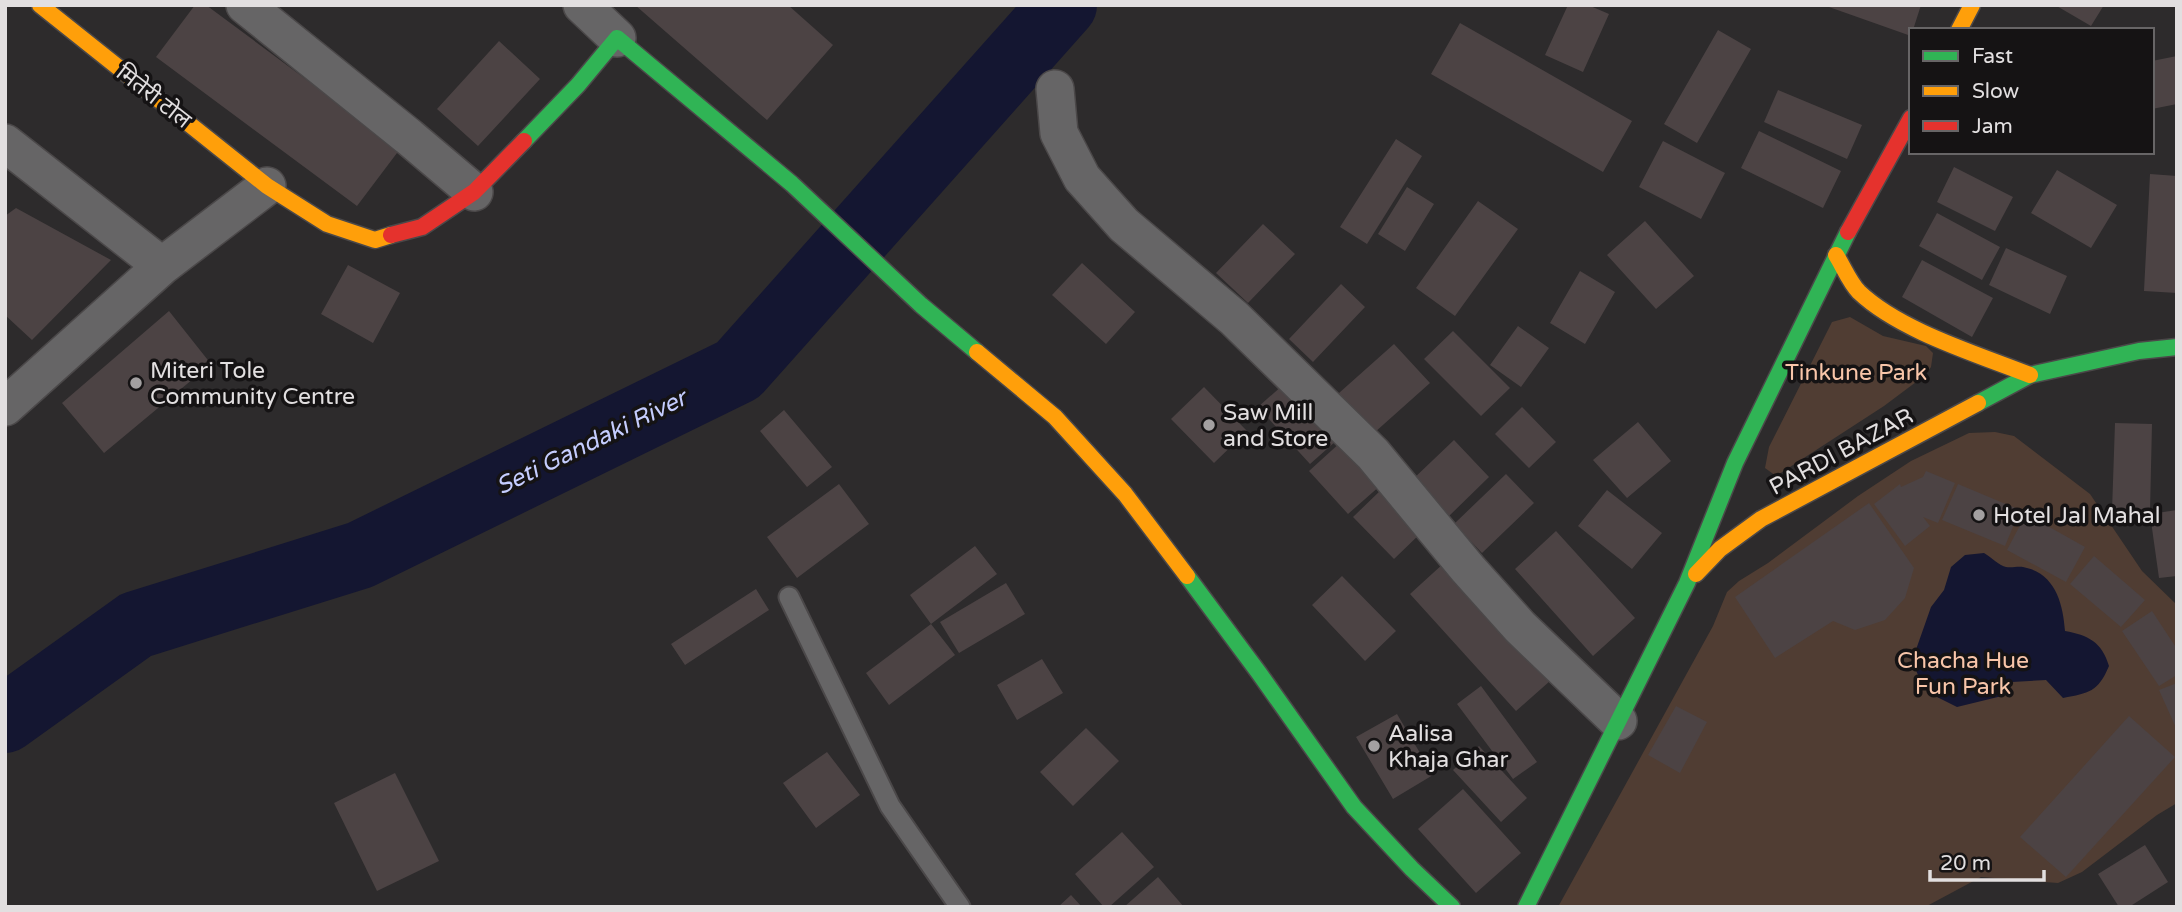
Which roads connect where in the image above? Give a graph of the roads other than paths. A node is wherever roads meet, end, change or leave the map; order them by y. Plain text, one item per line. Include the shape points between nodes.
1 (40, 5) edge
2 (245, 5) edge
3 (582, 5) edge
4 (1972, 5) edge
5 (1960, 28) edge
6 (617, 38) junction
7 (1055, 89) dead end
8 (1909, 122) edge
9 (5, 143) edge
10 (268, 186) junction
11 (474, 192) junction
12 (1836, 255) junction
13 (162, 265) junction
14 (2177, 347) edge
15 (2030, 376) junction
16 (5, 407) edge
17 (1687, 583) junction
18 (789, 597) dead end
19 (1618, 722) junction
20 (960, 907) edge
21 (1452, 907) edge
22 (1526, 907) edge

1 - 10 main road, मितेरी टोल
2 - 11 street
3 - 6 street
4 - 5 main road
6 - 11 main road, मितेरी टोल
6 - 21 main road via 792,184 920,305 1055,417 1125,494 1354,807
7 - 19 street via 1059,133 1082,178 1124,225 1234,318 1373,454 1520,626
8 - 12 main road
9 - 13 street
10 - 11 main road, मितेरी टोल via 327,224 375,240 422,228
10 - 13 street
12 - 15 main road via 1858,291 1897,318
12 - 17 main road via 1734,463
13 - 16 street
14 - 15 main road, PARDI BAZAR
15 - 17 main road, PARDI BAZAR via 1761,519 1720,549
17 - 19 main road
18 - 20 lane via 890,806
19 - 22 main road

